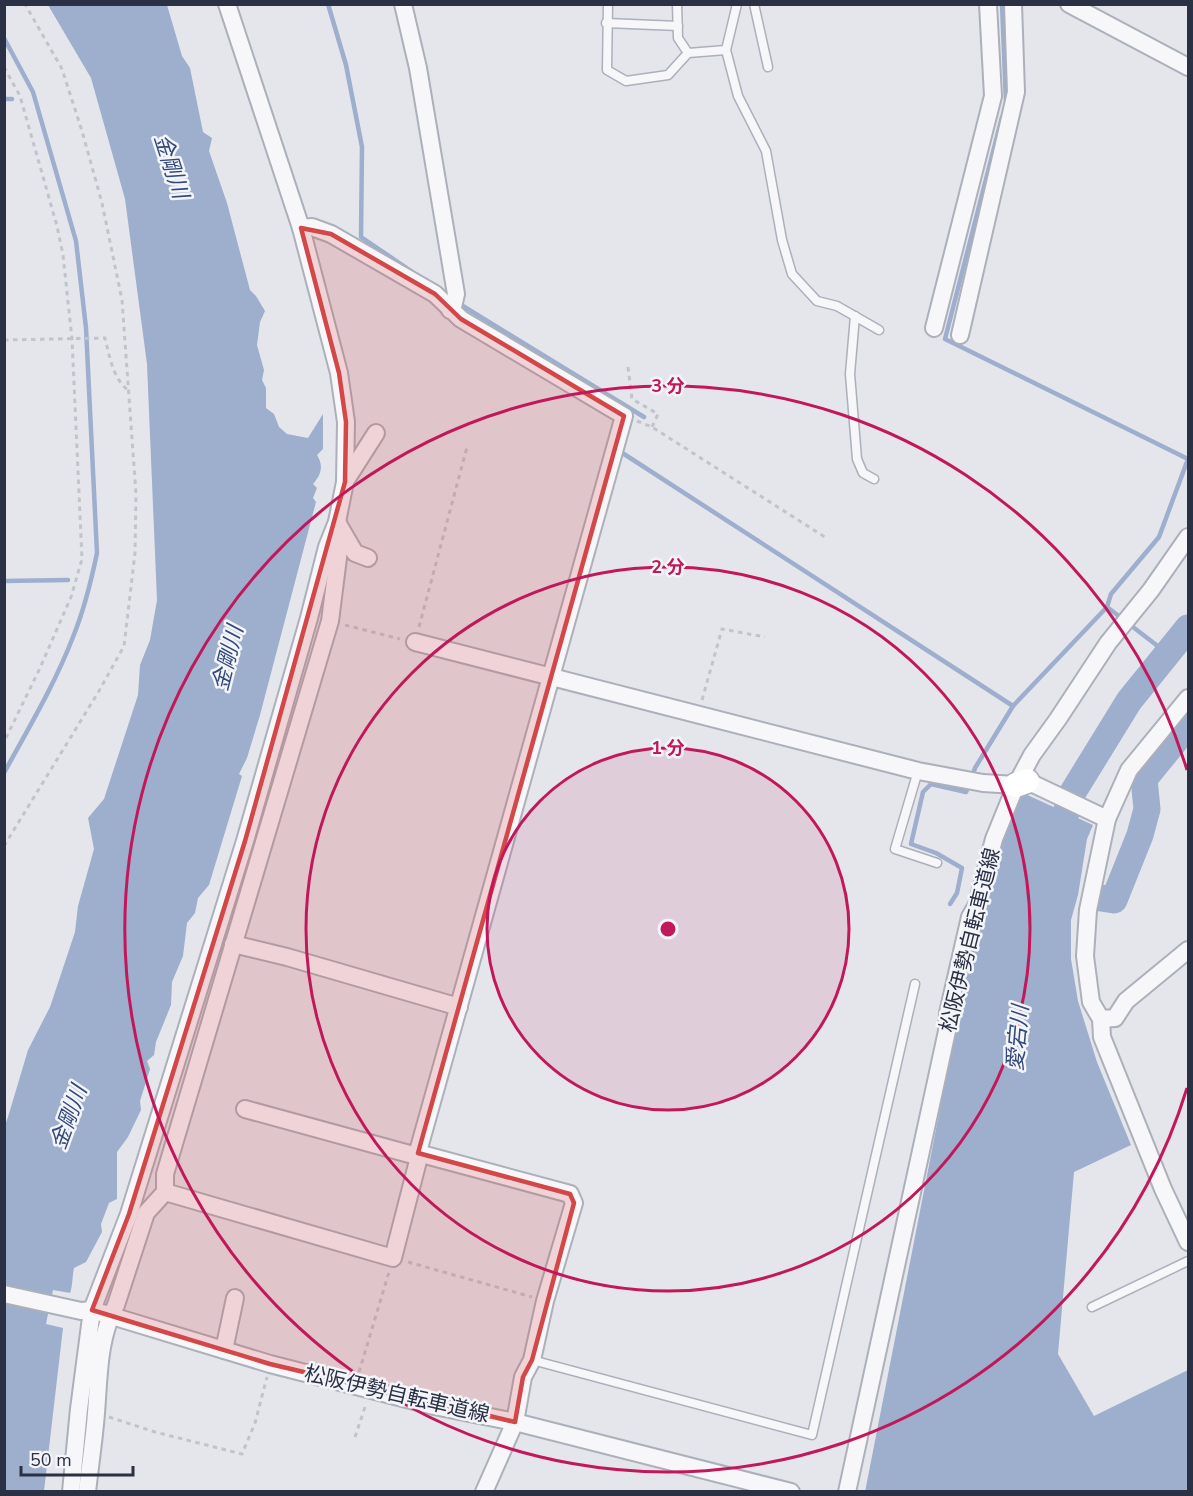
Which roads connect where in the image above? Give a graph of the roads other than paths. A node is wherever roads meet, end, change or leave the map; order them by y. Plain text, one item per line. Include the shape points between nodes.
1 (226, 4) edge
2 (403, 4) edge
3 (608, 4) edge
4 (677, 4) edge
5 (736, 4) edge
6 (754, 4) edge
7 (988, 4) edge
8 (1013, 4) edge
9 (1069, 4) edge
10 (606, 23) junction
11 (678, 26) junction
12 (726, 50) junction
13 (688, 53) junction
14 (768, 67) dead end
15 (1188, 67) edge
16 (300, 228) junction
17 (453, 304) junction
18 (855, 316) junction
19 (934, 328) dead end
20 (879, 330) dead end
21 (960, 335) dead end
22 (376, 433) dead end
23 (874, 479) dead end
24 (345, 482) junction
25 (337, 522) junction
26 (1188, 537) edge
27 (368, 558) dead end
28 (415, 642) road end
29 (552, 678) junction
30 (1188, 698) edge
31 (918, 771) junction
32 (1022, 783) junction
33 (1107, 819) junction
34 (937, 863) dead end
35 (233, 944) junction
36 (1188, 950) edge
37 (915, 984) dead end
38 (459, 1007) junction
39 (1101, 1019) junction
40 (245, 1109) dead end
41 (420, 1153) junction
42 (165, 1192) junction
43 (1188, 1242) edge
44 (1188, 1261) edge
45 (4, 1294) edge
46 (235, 1298) dead end
47 (1092, 1307) dead end
48 (86, 1311) junction
49 (110, 1316) junction
50 (224, 1350) junction
51 (532, 1360) junction
52 (515, 1422) junction
53 (71, 1491) edge
54 (87, 1491) edge
55 (484, 1491) edge
56 (791, 1491) edge
57 (847, 1491) edge

1 - 16 street
2 - 17 street via 418,68
3 - 10 lane
4 - 11 lane
5 - 12 lane
6 - 14 lane
7 - 19 street via 993,96
8 - 21 street via 1017,92
9 - 15 street
10 - 11 lane
10 - 13 lane via 607,70 626,81 668,75
11 - 13 lane via 678,38
12 - 13 lane
12 - 18 lane via 738,96 766,151 792,274 817,301
16 - 17 street via 312,227 331,234
16 - 24 street via 339,373 346,422
17 - 29 street via 461,319 624,416
18 - 20 lane
18 - 23 lane via 850,374 857,459 863,473
22 - 24 street
24 - 25 street
25 - 27 street via 355,553
25 - 35 street via 340,542 330,621
25 - 48 street via 241,853 129,1214
26 - 32 street, 松阪伊勢自転車道線 via 1032,754
28 - 29 street
29 - 31 street
29 - 38 street
30 - 33 street via 1129,770
31 - 32 street via 983,783
31 - 34 lane via 895,849
32 - 33 street
32 - 57 street, 松阪伊勢自転車道線 via 994,839 977,905 970,917
33 - 39 street via 1088,910 1085,956 1091,1002
35 - 38 street
35 - 42 street via 165,1174
36 - 39 street via 1126,1001 1115,1018
37 - 51 lane via 812,1435
38 - 41 street
39 - 43 street via 1102,1037
40 - 41 street via 413,1155
41 - 42 street via 393,1258
41 - 51 street via 570,1194 574,1203
42 - 49 street via 146,1213
44 - 47 lane
45 - 48 street, 松阪伊勢自転車道線
46 - 50 street
48 - 49 street, 松阪伊勢自転車道線
48 - 53 street
49 - 50 street, 松阪伊勢自転車道線
49 - 54 street via 99,1360
50 - 52 street, 松阪伊勢自転車道線 via 434,1406
51 - 52 street via 523,1377
52 - 55 street
52 - 56 street, 松阪伊勢自転車道線

